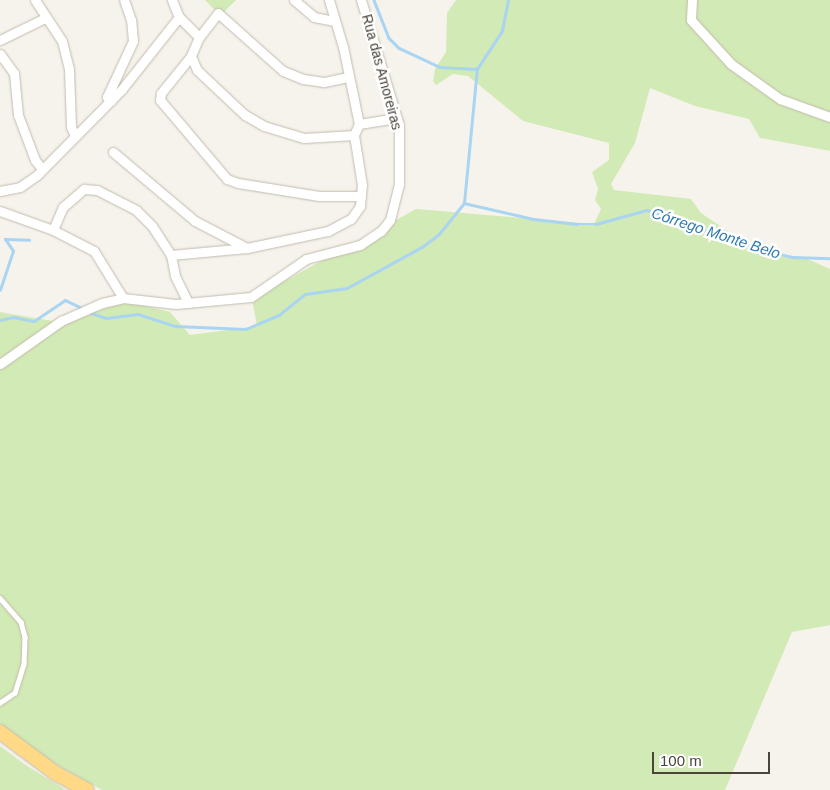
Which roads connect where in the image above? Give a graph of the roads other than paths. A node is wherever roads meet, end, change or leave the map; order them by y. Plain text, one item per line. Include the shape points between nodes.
1 (35, 0) edge
2 (124, 0) edge
3 (172, 0) edge
4 (294, 0) edge
5 (330, 0) edge
6 (361, 0) edge
7 (692, 0) edge
8 (179, 17) junction
9 (45, 18) junction
10 (334, 21) junction
11 (199, 37) junction
12 (0, 40) edge
13 (0, 54) edge
14 (191, 56) junction
15 (348, 78) junction
16 (109, 99) junction
17 (830, 117) edge
18 (397, 118) junction
19 (359, 124) junction
20 (354, 135) junction
21 (75, 136) junction
22 (113, 152) dead end
23 (42, 169) junction
24 (0, 191) edge
25 (361, 196) junction
26 (0, 211) edge
27 (53, 230) junction
28 (247, 248) junction
29 (172, 255) junction
30 (123, 298) junction
31 (188, 303) junction
32 (0, 364) edge
33 (0, 598) edge
34 (0, 703) edge
35 (0, 732) edge
36 (87, 790) edge

1 - 9 street
2 - 16 street via 131,20 133,41
3 - 8 street
4 - 10 street via 314,17
5 - 10 street
6 - 18 street, Rua das Amoreiras via 374,34
7 - 17 street via 691,20 731,64 780,99
8 - 11 street
8 - 16 street
9 - 12 street
9 - 21 street via 62,41 69,69 71,126
10 - 15 street via 343,47
11 - 14 street
11 - 15 street via 218,13 283,71 303,79 324,82
13 - 23 street via 14,73 18,115 35,160
14 - 20 street via 197,70 244,115 264,126 304,138
14 - 25 street via 160,100 227,179 238,184 319,196
15 - 19 street
16 - 21 street
18 - 19 street
18 - 31 street, Rua das Amoreiras via 399,185 395,205 390,220 371,240 306,259 252,297
19 - 20 street
20 - 25 street
21 - 23 street
22 - 28 street via 188,216
23 - 24 street via 20,187
25 - 28 street via 360,206 342,225 328,231
26 - 27 street
27 - 29 street via 74,194 84,189 97,190 136,210
27 - 30 street via 94,251
28 - 29 street
29 - 31 street via 175,276
30 - 31 street, Rua das Amoreiras
30 - 32 street, Rua das Amoreiras via 102,302 61,322
33 - 34 lane via 21,622 25,637 24,664 15,693
35 - 36 highway via 42,765

